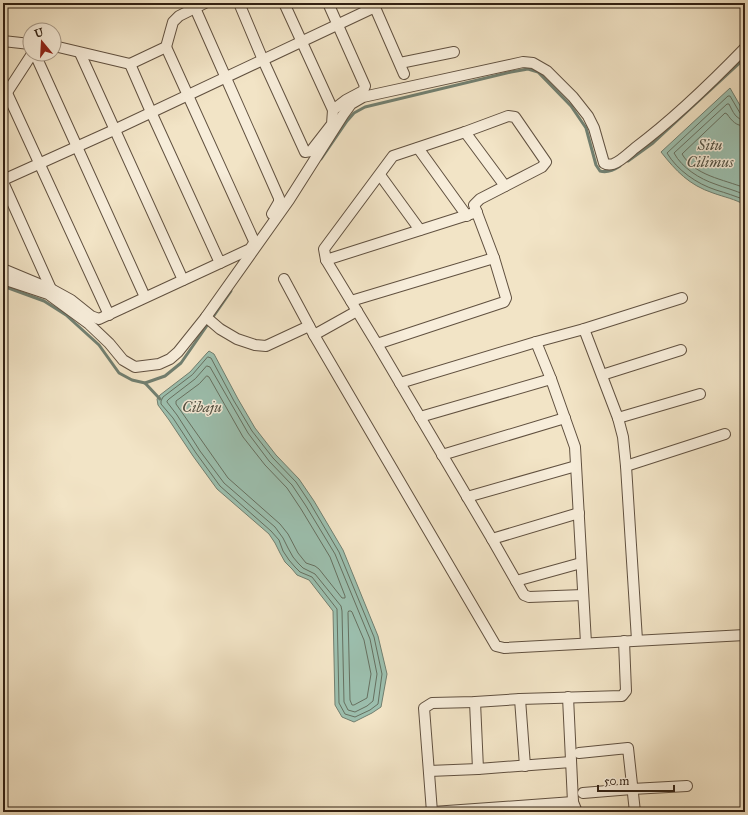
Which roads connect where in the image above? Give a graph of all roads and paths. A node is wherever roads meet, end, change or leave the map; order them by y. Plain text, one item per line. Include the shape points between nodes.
1 (205, 3) edge
2 (239, 3) edge
3 (284, 3) edge
4 (328, 3) edge
5 (374, 5) edge
6 (194, 8) junction
7 (338, 25) junction
8 (3, 41) edge
9 (302, 42) junction
10 (22, 43) edge
11 (166, 47) junction
12 (62, 48) edge
13 (745, 48) edge
14 (454, 52) dead end
15 (80, 53) junction
16 (263, 60) junction
17 (28, 62) edge
18 (37, 62) edge
19 (400, 63) junction
20 (130, 64) junction
21 (404, 74) dead end
22 (226, 78) junction
23 (188, 95) junction
24 (5, 96) edge
25 (333, 110) junction
26 (150, 112) junction
27 (114, 130) junction
28 (465, 132) junction
29 (77, 147) junction
30 (418, 148) junction
31 (40, 164) junction
32 (380, 175) junction
33 (3, 181) edge
34 (505, 186) junction
35 (477, 212) junction
36 (466, 216) junction
37 (420, 230) junction
38 (254, 241) junction
39 (494, 258) junction
40 (326, 260) junction
41 (220, 263) junction
42 (3, 269) edge
43 (3, 279) edge
44 (284, 279) dead end
45 (183, 280) junction
46 (51, 289) junction
47 (145, 297) junction
48 (682, 298) dead end
49 (351, 301) junction
50 (357, 311) junction
51 (109, 315) junction
52 (206, 317) junction
53 (309, 326) junction
54 (584, 329) junction
55 (314, 335) junction
56 (536, 342) junction
57 (377, 344) junction
58 (681, 350) dead end
59 (602, 375) junction
60 (551, 379) junction
61 (400, 383) junction
62 (700, 394) dead end
63 (420, 418) junction
64 (565, 418) junction
65 (618, 418) junction
66 (724, 434) dead end
67 (442, 455) junction
68 (576, 466) junction
69 (626, 466) junction
70 (468, 497) junction
71 (579, 513) junction
72 (492, 539) junction
73 (581, 564) junction
74 (516, 582) junction
75 (583, 595) junction
76 (745, 635) edge
77 (636, 640) junction
78 (624, 641) junction
79 (586, 644) junction
80 (568, 697) junction
81 (520, 699) junction
82 (475, 702) junction
83 (579, 752) dead end
84 (571, 762) junction
85 (525, 766) junction
86 (478, 770) junction
87 (429, 771) junction
88 (687, 786) dead end
89 (632, 789) junction
90 (583, 793) dead end
91 (574, 802) junction
92 (433, 812) edge
93 (577, 812) edge
94 (635, 812) edge

1 - 6 street
2 - 16 street
3 - 9 street
4 - 7 street
5 - 7 street
5 - 19 street
6 - 11 street via 173,22
6 - 22 street
7 - 9 street
7 - 25 street via 365,86 363,91
8 - 10 street
9 - 16 street
9 - 25 street
11 - 20 street
11 - 23 street
12 - 15 street
13 - 52 street via 640,145 614,164 608,165 604,163 588,116 547,70 533,63 523,62 363,97 351,104 343,115 289,200
14 - 19 street
15 - 20 street
15 - 27 street
16 - 22 street
16 - 25 street via 305,152 311,151 332,124
17 - 24 street
18 - 29 street
19 - 21 street
20 - 26 street
22 - 23 street
22 - 38 street via 279,198 279,202
23 - 26 street
23 - 38 street
24 - 31 street
26 - 27 street
26 - 41 street
27 - 29 street
27 - 45 street
28 - 30 street
28 - 34 street
28 - 34 street via 508,116 515,117 546,162 542,167
29 - 31 street
29 - 47 street
30 - 32 street via 393,156
30 - 36 street
31 - 33 street
31 - 51 street
32 - 37 street
32 - 40 street via 324,249
33 - 46 street
34 - 35 street via 480,199 474,205
35 - 36 street
35 - 39 street
36 - 37 street
37 - 40 street
38 - 41 street via 250,249
39 - 49 street
39 - 57 street via 506,298 504,302
40 - 49 street
41 - 45 street
42 - 46 street
43 - 52 street via 48,294 89,324 123,360 135,367 159,364 170,359
44 - 53 street
45 - 47 street
46 - 51 street via 91,316 99,319
47 - 51 street
48 - 54 street
49 - 50 street
50 - 55 street
50 - 57 street
52 - 53 street via 220,330 236,338 266,346
53 - 55 street
54 - 56 street
54 - 59 street
55 - 79 street via 496,646 504,648
56 - 60 street
56 - 61 street
57 - 61 street
58 - 59 street
59 - 65 street
60 - 63 street
60 - 64 street
61 - 63 street
62 - 65 street
63 - 67 street
64 - 67 street
64 - 68 street via 575,447
65 - 69 street
66 - 69 street
67 - 70 street
68 - 70 street
68 - 71 street
69 - 77 street
70 - 72 street
71 - 72 street
71 - 73 street
72 - 74 street
73 - 74 street
73 - 75 street
74 - 75 street via 524,595 529,597
75 - 79 street
76 - 77 street
77 - 78 street
78 - 79 street
78 - 80 street via 626,691 622,696
80 - 81 street
80 - 84 street
81 - 82 street
81 - 85 street
82 - 86 street
82 - 87 street via 432,703 424,708
83 - 89 street via 628,748
84 - 85 street
84 - 91 street
85 - 86 street
86 - 87 street
87 - 92 street
88 - 89 street
89 - 90 street
89 - 94 street
91 - 92 street
91 - 93 street

